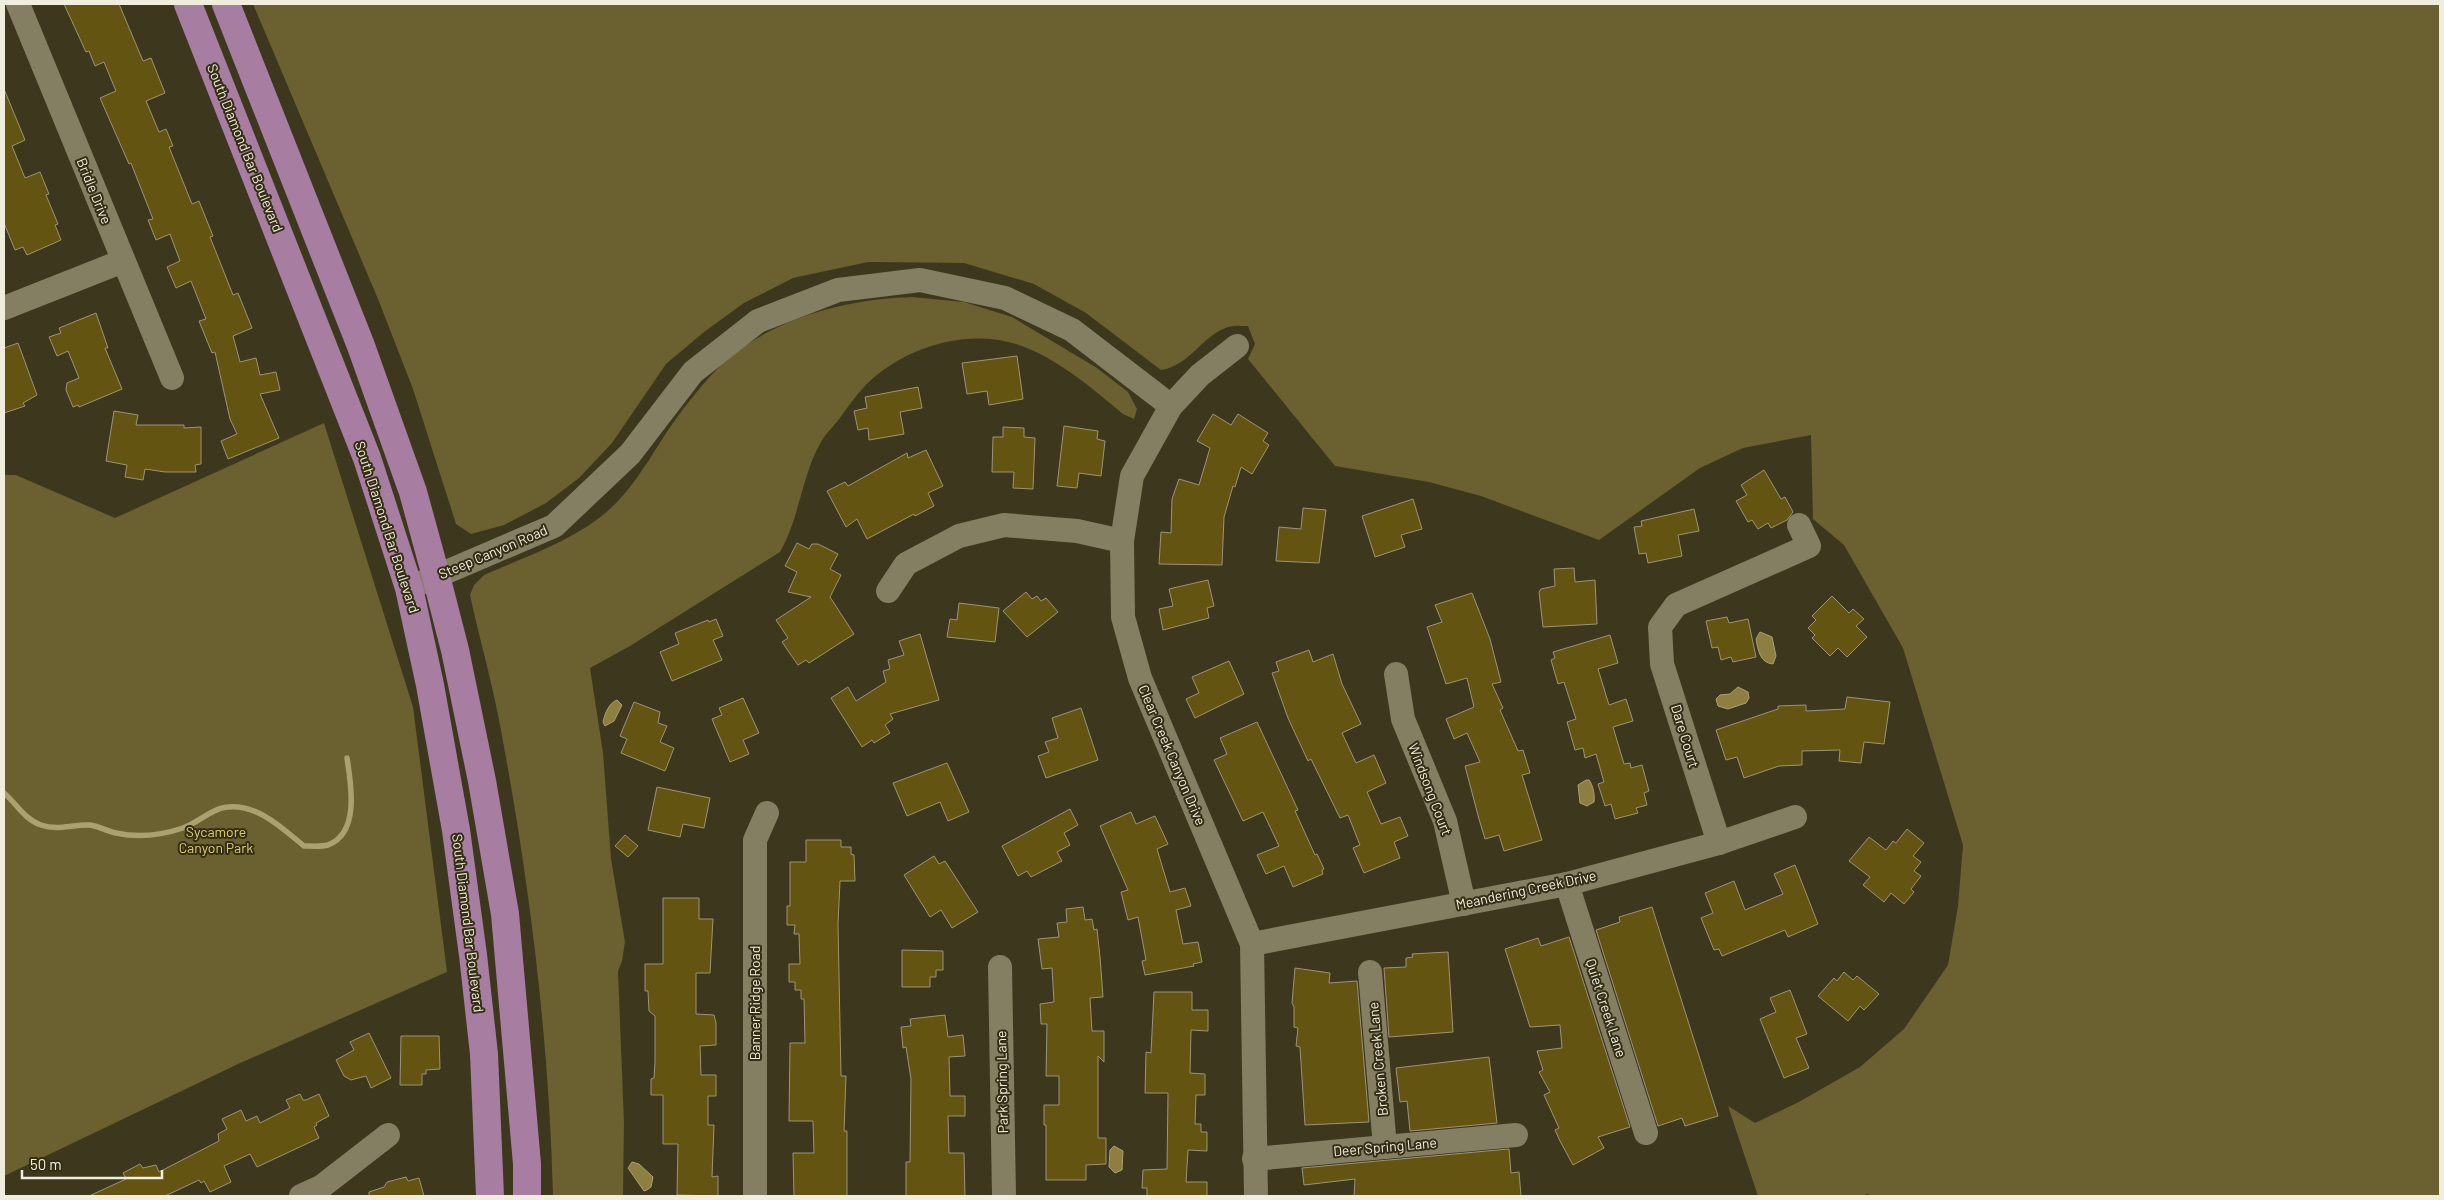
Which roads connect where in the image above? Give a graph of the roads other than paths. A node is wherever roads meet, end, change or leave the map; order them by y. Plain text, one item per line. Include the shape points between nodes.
1 (188, 4) edge
2 (226, 4) edge
3 (14, 9) edge
4 (123, 261) junction
5 (4, 308) edge
6 (1237, 346) dead end
7 (172, 378) dead end
8 (1171, 406) junction
9 (1799, 525) dead end
10 (1122, 541) junction
11 (436, 576) junction
12 (409, 588) junction
13 (888, 591) dead end
14 (1396, 674) dead end
15 (767, 813) dead end
16 (1795, 817) dead end
17 (1719, 843) junction
18 (1567, 884) junction
19 (1464, 904) junction
20 (1252, 944) junction
21 (1000, 968) dead end
22 (1370, 972) dead end
23 (1646, 1133) dead end
24 (388, 1135) dead end
25 (1516, 1135) dead end
26 (1385, 1147) junction
27 (1254, 1159) junction
28 (316, 1193) edge
29 (490, 1196) edge
30 (527, 1196) edge
31 (755, 1196) edge
32 (1004, 1196) edge
33 (1256, 1196) edge

1 - 12 main road, South Diamond Bar Boulevard via 363,449
2 - 11 main road via 361,346 413,492
3 - 4 street, Bridle Drive
4 - 5 street
4 - 7 street, Bridle Drive
6 - 8 street, Clear Creek Canyon Drive via 1200,376
8 - 10 street, Clear Creek Canyon Drive via 1132,476
8 - 11 street, Steep Canyon Road via 1072,330 1005,298 920,280 838,290 758,321 693,372 630,454 554,526
9 - 17 street, Dare Court via 1809,546 1676,605 1660,627 1662,664
10 - 13 street via 1077,531 1004,525 959,536 906,564
10 - 20 street, Clear Creek Canyon Drive via 1123,617 1140,678
11 - 12 street, Steep Canyon Road
11 - 30 main road via 482,781 505,914
12 - 29 main road, South Diamond Bar Boulevard via 456,830 484,1054
14 - 19 street, Windsong Court via 1403,718 1445,821
15 - 31 street, Banner Ridge Road via 755,840
16 - 17 street, Meandering Creek Drive
17 - 18 street, Meandering Creek Drive
18 - 19 street, Meandering Creek Drive
18 - 23 street, Quiet Creek Lane
19 - 20 street, Meandering Creek Drive
20 - 27 street, Clear Creek Canyon Drive
21 - 32 street, Park Spring Lane
22 - 26 street, Broken Creek Lane
24 - 28 street
25 - 26 street, Deer Spring Lane
26 - 27 street, Deer Spring Lane
27 - 33 street, Clear Creek Canyon Drive

